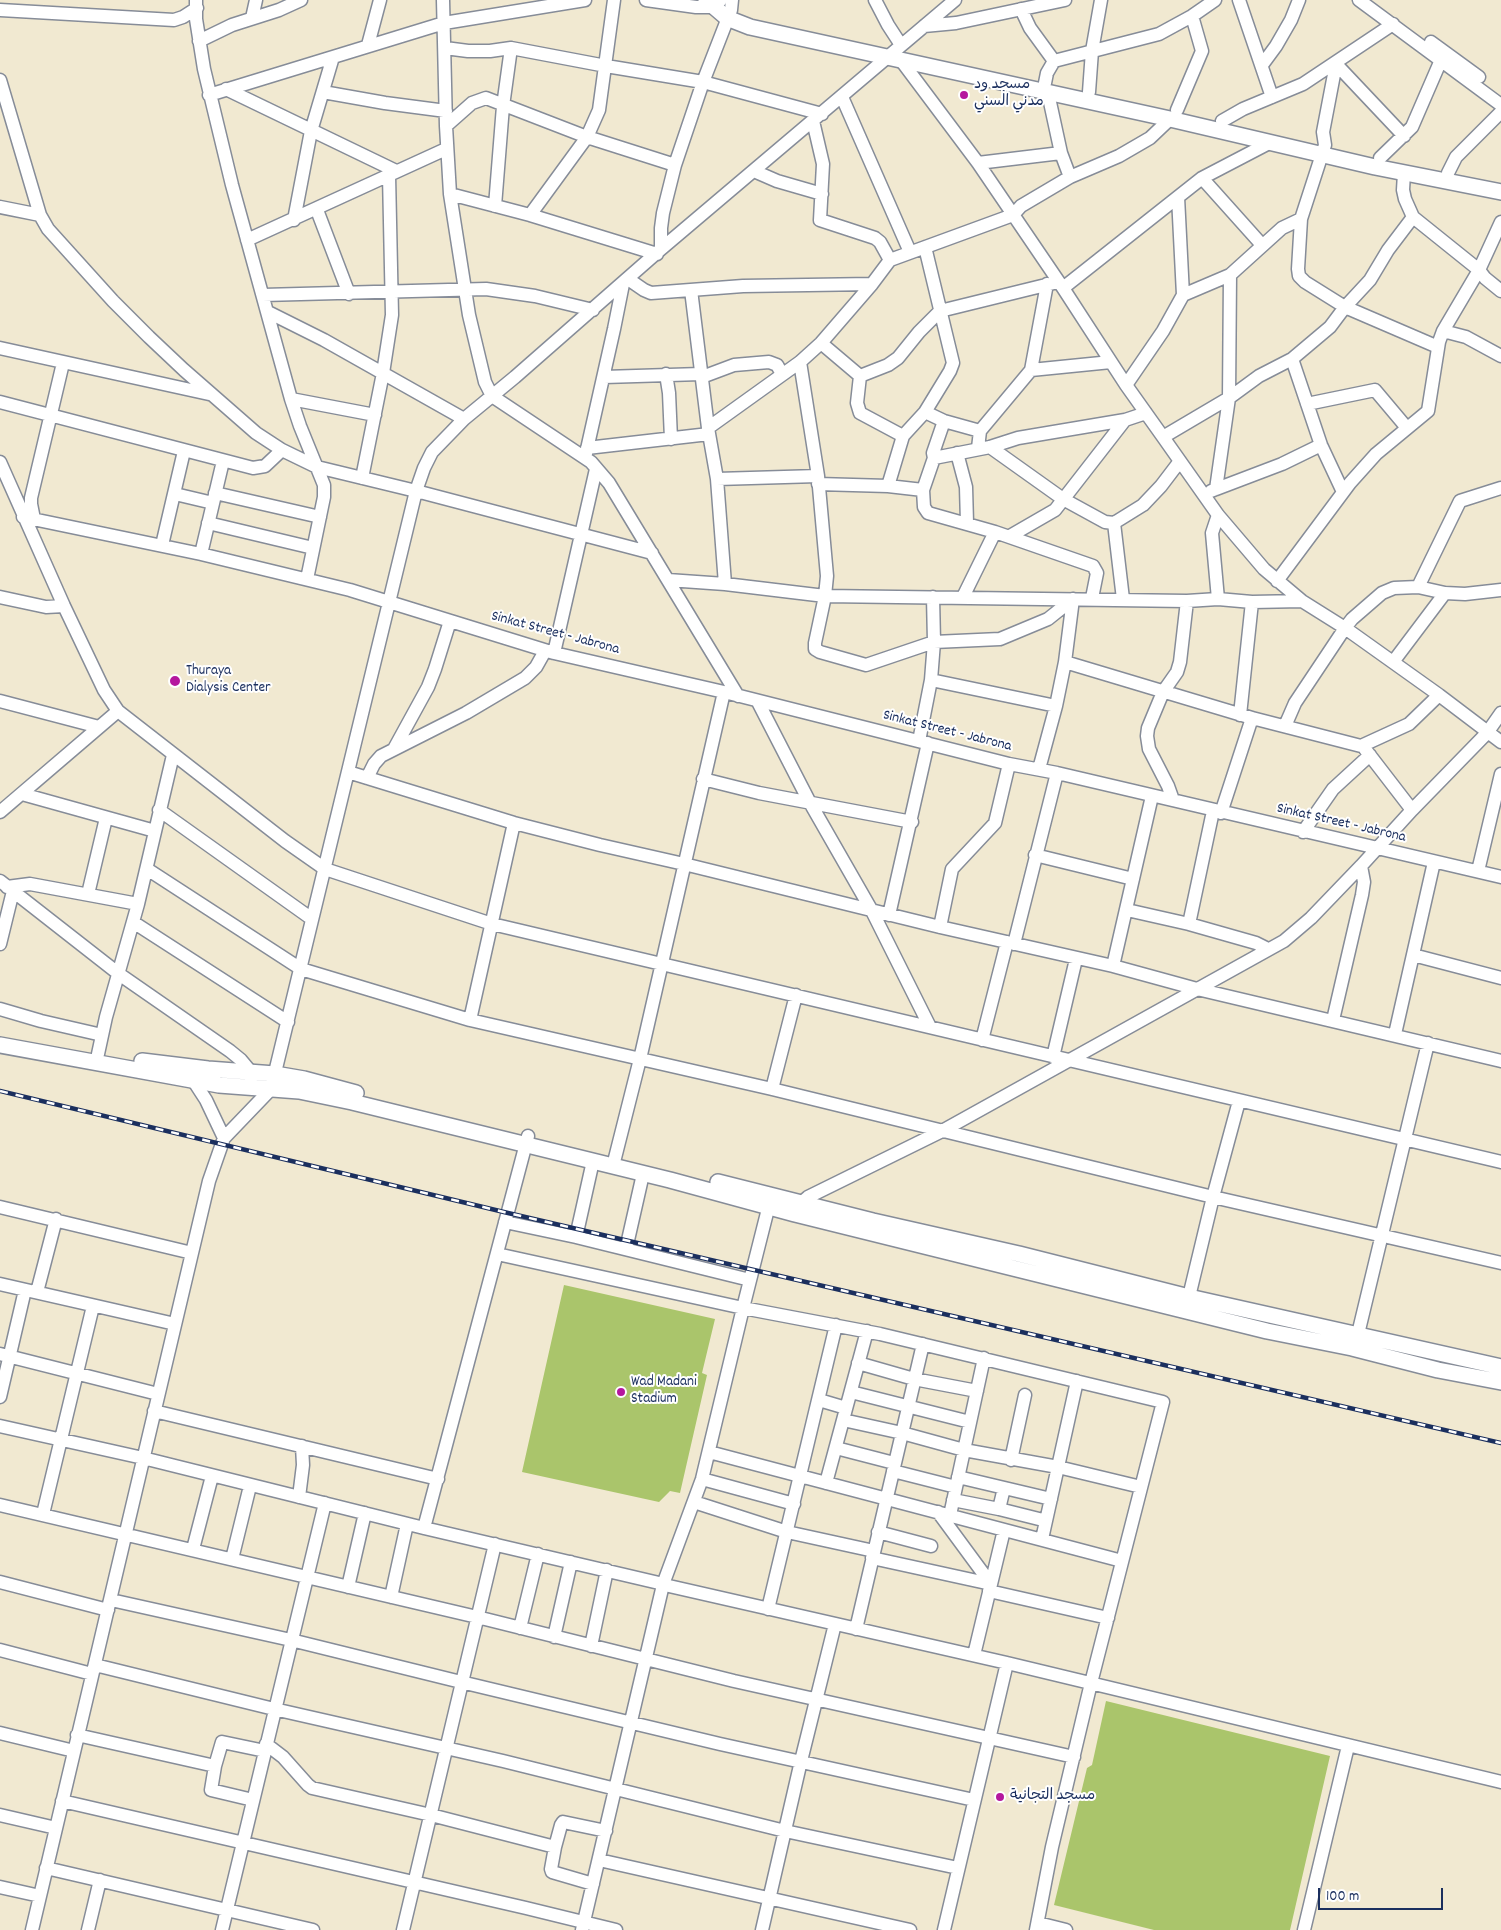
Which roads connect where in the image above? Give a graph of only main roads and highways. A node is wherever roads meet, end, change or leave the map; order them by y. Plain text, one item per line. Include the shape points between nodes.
1 (721, 5) edge
2 (1047, 88) junction
3 (1174, 114) junction
4 (1323, 150) junction
5 (1501, 184) edge
6 (1501, 192) edge
7 (0, 1035) edge
8 (0, 1045) edge
9 (133, 1064) junction
10 (527, 1140) junction
11 (771, 1201) junction
12 (1187, 1303) junction
13 (1501, 1367) edge
14 (1501, 1382) edge

1 - 2 main road via 748,18
2 - 3 main road
2 - 3 main road via 1089,92
3 - 4 main road via 1271,142
3 - 4 main road via 1222,121
4 - 5 main road via 1380,158
4 - 6 main road via 1404,173
7 - 9 main road
8 - 9 main road via 36,1053
9 - 10 main road via 228,1087 299,1091
9 - 10 main road via 304,1079
10 - 11 main road via 615,1158
10 - 11 main road via 643,1174 733,1196
11 - 12 main road
12 - 13 main road via 1358,1334
12 - 14 main road via 1267,1331

